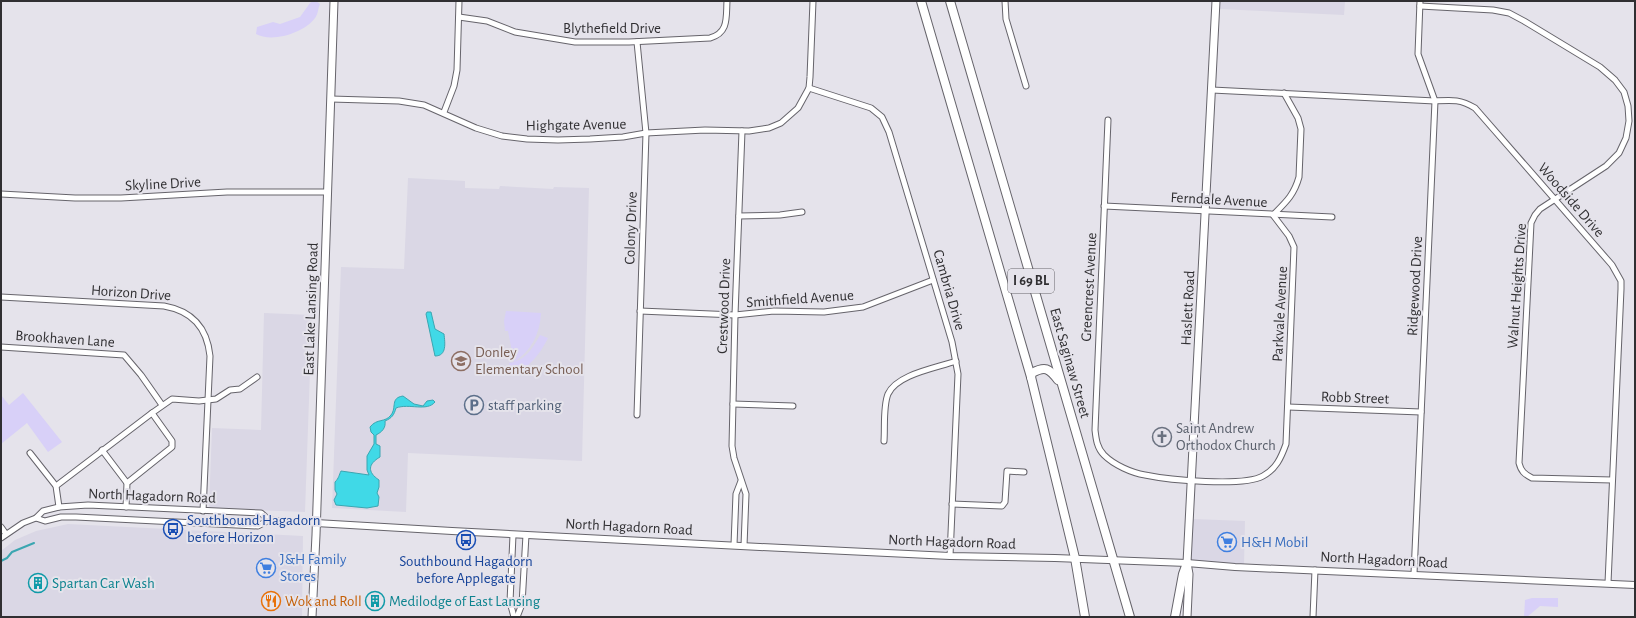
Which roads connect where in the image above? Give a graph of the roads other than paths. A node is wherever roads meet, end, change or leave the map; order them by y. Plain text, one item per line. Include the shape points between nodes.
1 (334, 1) edge
2 (459, 1) edge
3 (727, 1) edge
4 (813, 1) edge
5 (921, 1) edge
6 (950, 1) edge
7 (1006, 1) edge
8 (1216, 1) edge
9 (1420, 4) edge
10 (459, 17) junction
11 (637, 42) junction
12 (1026, 86) dead end
13 (808, 88) junction
14 (1212, 90) junction
15 (1284, 93) junction
16 (331, 99) junction
17 (1435, 101) junction
18 (444, 112) junction
19 (1108, 120) dead end
20 (742, 131) junction
21 (646, 133) junction
22 (328, 192) junction
23 (1, 194) edge
24 (1553, 199) junction
25 (1104, 206) junction
26 (1206, 211) junction
27 (802, 212) dead end
28 (1273, 215) junction
29 (738, 216) junction
30 (1332, 217) dead end
31 (933, 280) junction
32 (1, 297) edge
33 (640, 311) junction
34 (735, 315) junction
35 (1, 347) edge
36 (956, 361) junction
37 (257, 377) dead end
38 (1031, 377) junction
39 (1060, 382) junction
40 (208, 400) junction
41 (733, 404) junction
42 (162, 405) junction
43 (793, 406) dead end
44 (1288, 407) junction
45 (1421, 412) junction
46 (152, 413) junction
47 (636, 415) dead end
48 (884, 441) dead end
49 (102, 450) junction
50 (30, 453) dead end
51 (1024, 472) dead end
52 (1193, 480) junction
53 (1612, 480) junction
54 (741, 481) junction
55 (128, 482) junction
56 (56, 486) junction
57 (952, 504) junction
58 (59, 507) junction
59 (126, 507) junction
60 (203, 511) junction
61 (36, 518) junction
62 (268, 520) junction
63 (316, 523) junction
64 (1, 527) edge
65 (6, 534) junction
66 (513, 534) junction
67 (526, 535) junction
68 (1, 538) edge
69 (734, 545) junction
70 (744, 546) junction
71 (950, 556) junction
72 (1075, 558) junction
73 (1113, 560) junction
74 (1188, 563) junction
75 (1315, 570) junction
76 (1414, 574) junction
77 (1608, 583) junction
78 (1635, 585) edge
79 (312, 617) edge
80 (514, 617) edge
81 (517, 617) edge
82 (1085, 617) edge
83 (1130, 617) edge
84 (1175, 617) edge
85 (1187, 617) edge
86 (1312, 617) edge

1 - 16 main road, East Lake Lansing Road
2 - 10 street
3 - 11 street, Blythefield Drive via 725,26 720,34 710,38
4 - 13 street, Highgate Avenue
5 - 38 main road, I 69 BL
6 - 39 main road, East Saginaw Street / I 69 BL
7 - 12 street via 1006,19
8 - 14 main road, Haslett Road
9 - 17 street, Ridgewood Drive via 1418,54
9 - 24 street, Walnut Heights Drive via 1509,13 1600,68 1615,80 1624,92 1629,121 1626,138 1618,152 1606,166
10 - 11 street, Blythefield Drive via 554,39 607,43
10 - 18 street via 457,70
11 - 21 street, Colony Drive
13 - 20 street, Highgate Avenue via 798,108 781,123 769,128
13 - 31 street, Cambria Drive via 864,104 882,117 889,132
14 - 15 street, Woodside Drive
14 - 26 main road, Haslett Road
15 - 17 street, Woodside Drive
15 - 28 street via 1293,107 1301,129 1299,177 1294,192
16 - 18 street, Highgate Avenue via 407,102
16 - 22 main road, East Lake Lansing Road
17 - 24 street, Woodside Drive via 1457,100 1475,108
17 - 45 street, Ridgewood Drive
18 - 21 street, Highgate Avenue via 478,128 502,136 527,140 616,138
19 - 25 street, Greencrest Avenue
20 - 21 street, Highgate Avenue
20 - 29 street, Crestwood Drive
21 - 33 street, Colony Drive
22 - 23 street, Skyline Drive via 227,192 121,198
22 - 63 main road, East Lake Lansing Road
24 - 53 street, Woodside Drive via 1612,265 1621,281
24 - 53 street, Walnut Heights Drive via 1540,209 1531,223 1519,463 1525,475 1532,478
25 - 26 street, Ferndale Avenue
25 - 52 street, Greencrest Avenue via 1094,430 1096,441 1108,458 1132,471 1145,475
26 - 28 street, Ferndale Avenue
26 - 52 main road, Haslett Road
27 - 29 street
28 - 30 street, Ferndale Avenue
28 - 44 street, Parkvale Avenue via 1289,236 1294,248
29 - 34 street, Crestwood Drive
31 - 34 street, Smithfield Avenue via 863,307 824,312 774,311
31 - 36 street, Cambria Drive
32 - 40 street, Horizon Drive via 140,304 180,310 200,326 209,345
33 - 34 street, Smithfield Avenue
33 - 47 street, Colony Drive
34 - 41 street, Crestwood Drive
35 - 42 street, Brookhaven Lane via 119,354 127,358
36 - 48 street via 908,376 891,389 886,401
36 - 57 street, Cambria Drive via 958,374
37 - 40 street via 240,389 230,390 216,399
38 - 39 main road via 1040,369 1046,369
38 - 72 main road, I 69 BL
39 - 73 main road, East Saginaw Street / I 69 BL
40 - 42 street via 172,399
40 - 60 street, Horizon Drive
41 - 43 street
41 - 54 street, Crestwood Drive via 732,446
42 - 46 street
44 - 45 street, Robb Street
44 - 52 street, Parkvale Avenue via 1286,444 1281,458 1272,470 1253,480
45 - 76 street, Ridgewood Drive
46 - 49 street
46 - 55 street via 172,441 172,447
49 - 55 street
49 - 56 street
50 - 56 street
51 - 57 street via 1007,471 1005,502 1002,506
52 - 74 main road, Haslett Road
53 - 77 street, Woodside Drive
54 - 69 street via 736,494
54 - 70 street, Crestwood Drive via 746,494
55 - 59 street
56 - 58 street
57 - 71 street, Cambria Drive
58 - 59 street, North Hagadorn Road
58 - 61 street, North Hagadorn Road via 43,511
59 - 60 street, North Hagadorn Road
60 - 62 street, North Hagadorn Road via 260,513
61 - 62 street, North Hagadorn Road via 45,521 60,517 90,517 258,526
61 - 65 street, North Hagadorn Road
62 - 63 street, North Hagadorn Road
63 - 66 street, North Hagadorn Road
63 - 79 main road, East Lake Lansing Road
64 - 65 street
65 - 68 street, North Hagadorn Road
66 - 67 street, North Hagadorn Road
66 - 80 street via 510,602
67 - 69 street, North Hagadorn Road
67 - 81 street via 522,604
69 - 70 street, North Hagadorn Road
70 - 71 street, North Hagadorn Road
71 - 72 street, North Hagadorn Road
72 - 73 street, North Hagadorn Road
72 - 82 main road, I 69 BL
73 - 74 street, North Hagadorn Road
73 - 83 main road, East Saginaw Street / I 69 BL
74 - 75 street, North Hagadorn Road
74 - 84 main road via 1183,574
74 - 85 main road, Haslett Road
75 - 76 street, North Hagadorn Road
75 - 86 street
76 - 77 street, North Hagadorn Road
77 - 78 street, North Hagadorn Road

